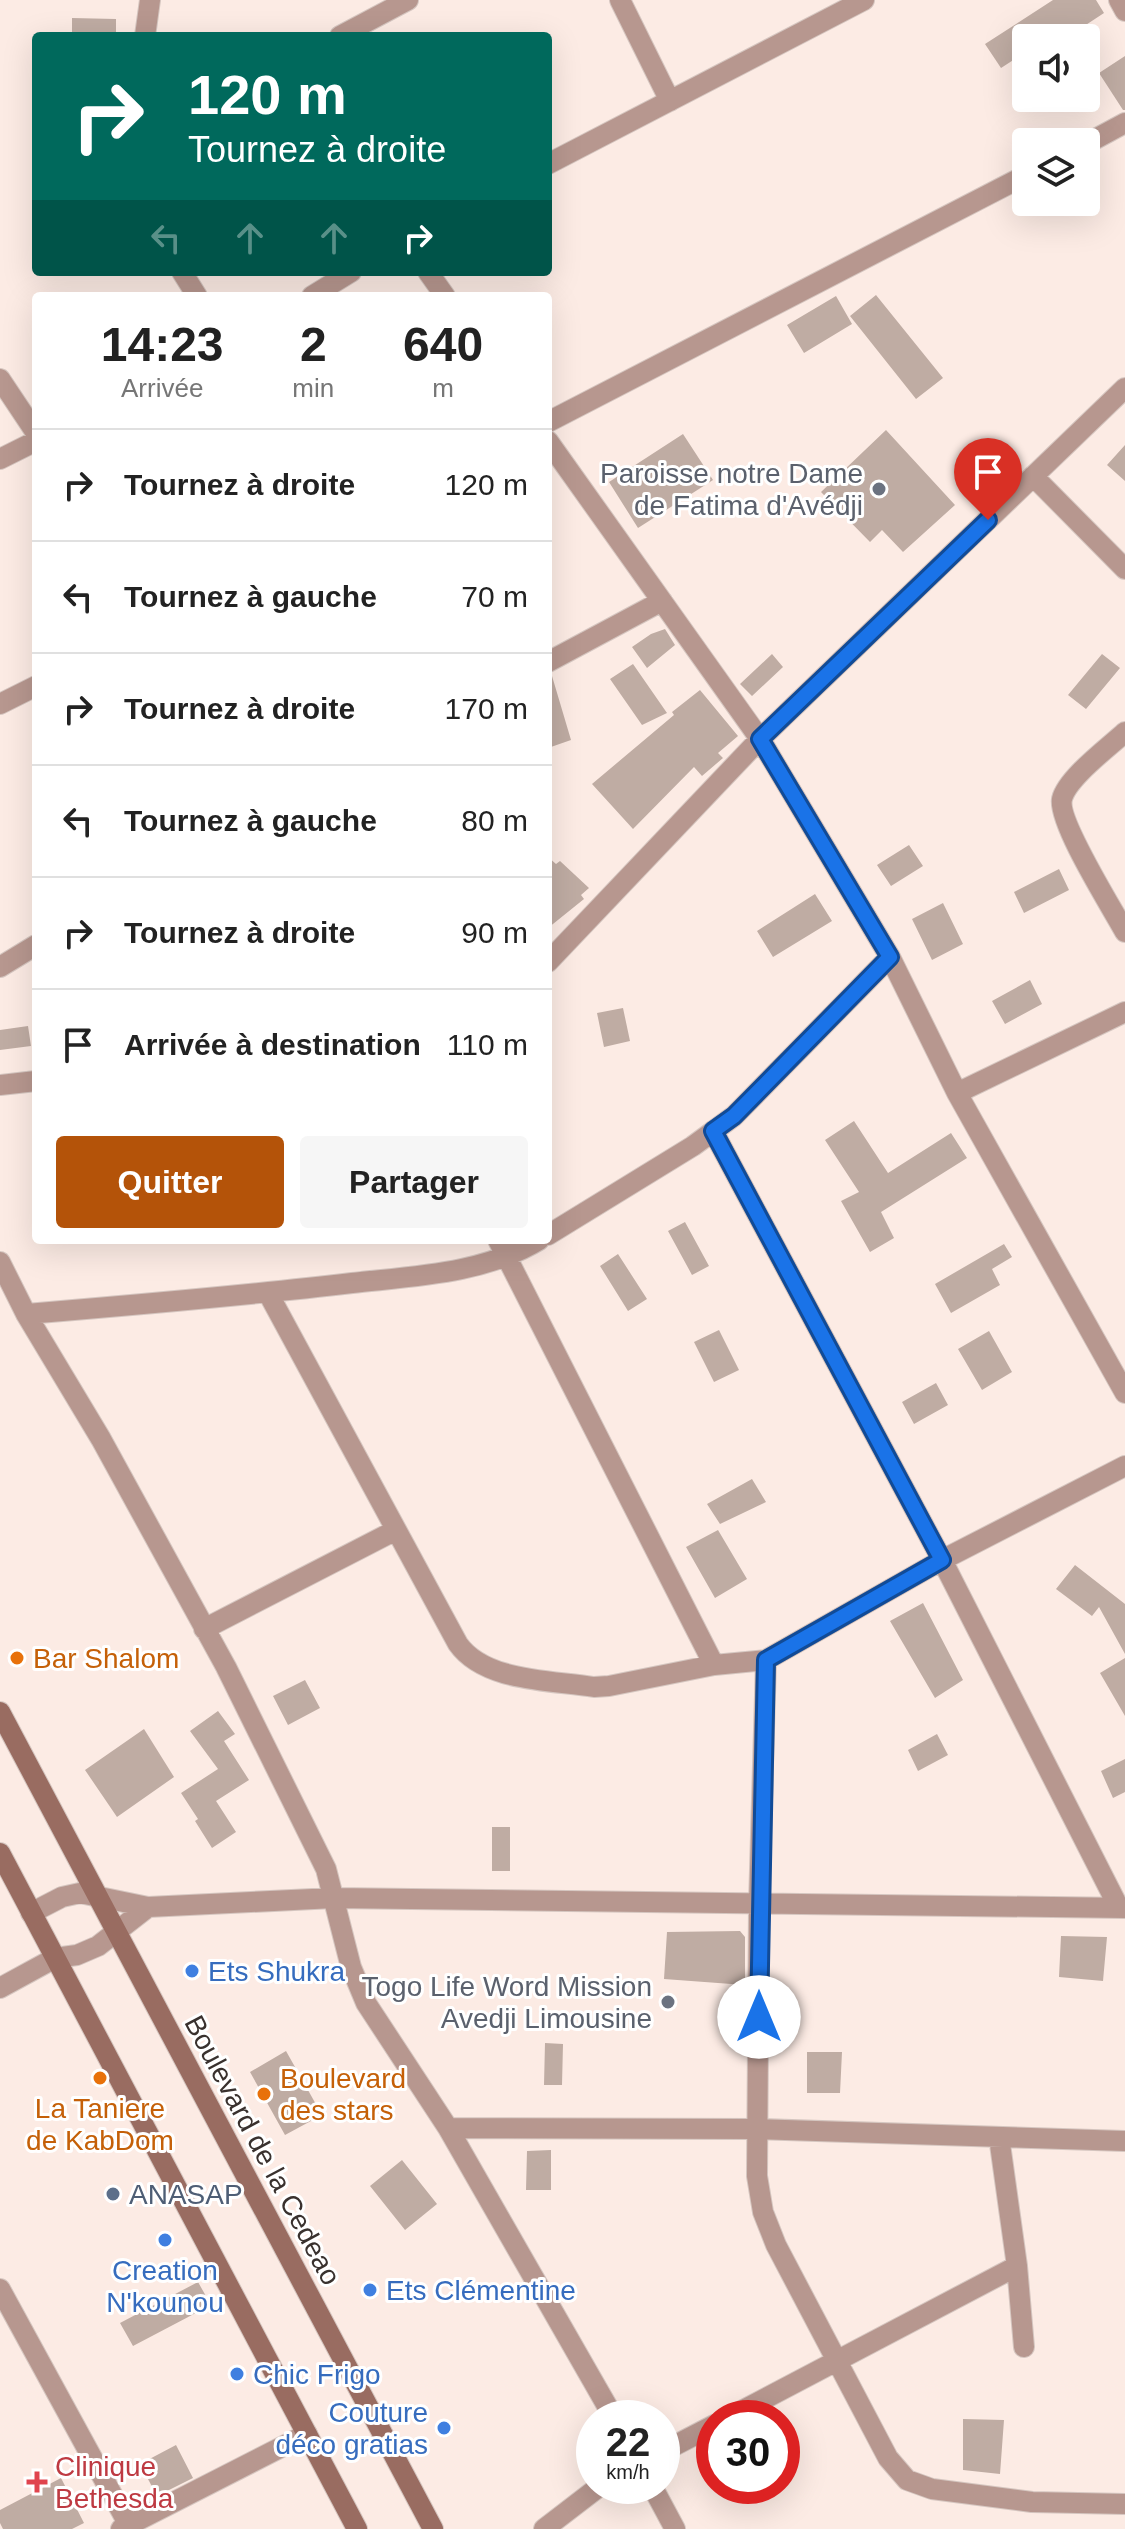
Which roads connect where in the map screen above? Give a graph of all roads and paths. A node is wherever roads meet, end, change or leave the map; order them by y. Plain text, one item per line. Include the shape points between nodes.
1 (150, 0) edge
2 (408, 0) edge
3 (620, 0) edge
4 (864, 0) edge
5 (1119, 0) edge
6 (1125, 11) edge
7 (146, 32) edge
8 (348, 32) edge
9 (670, 101) junction
10 (1125, 123) edge
11 (1100, 136) edge
12 (552, 162) edge
13 (1012, 182) edge
14 (344, 276) edge
15 (318, 292) edge
16 (0, 379) edge
17 (1125, 388) edge
18 (552, 420) edge
19 (32, 427) edge
20 (32, 443) edge
21 (552, 447) edge
22 (0, 459) edge
23 (1033, 476) junction
24 (1125, 569) edge
25 (662, 601) junction
26 (552, 660) edge
27 (32, 688) edge
28 (0, 704) edge
29 (1125, 732) edge
30 (760, 739) junction
31 (1125, 932) edge
32 (32, 947) edge
33 (890, 957) junction
34 (552, 958) edge
35 (0, 967) edge
36 (1125, 1012) edge
37 (32, 1081) edge
38 (0, 1085) edge
39 (957, 1093) junction
40 (713, 1131) junction
41 (552, 1232) edge
42 (522, 1244) edge
43 (501, 1249) edge
44 (0, 1262) edge
45 (268, 1293) junction
46 (26, 1314) junction
47 (1125, 1393) edge
48 (1125, 1466) edge
49 (396, 1530) junction
50 (942, 1560) junction
51 (204, 1629) junction
52 (766, 1660) junction
53 (714, 1665) junction
54 (0, 1712) edge
55 (0, 1853) edge
56 (96, 1895) junction
57 (334, 1898) junction
58 (759, 1904) junction
59 (148, 1907) junction
60 (1122, 1908) edge
61 (31, 1913) junction
62 (116, 1934) junction
63 (55, 1958) junction
64 (0, 1988) edge
65 (448, 2128) junction
66 (758, 2129) junction
67 (999, 2137) junction
68 (1125, 2141) edge
69 (1017, 2266) junction
70 (0, 2289) edge
71 (1024, 2347) dead end
72 (838, 2362) junction
73 (604, 2400) edge
74 (763, 2400) edge
75 (307, 2434) junction
76 (577, 2504) edge
77 (662, 2504) edge
78 (1125, 2504) edge
79 (127, 2528) edge
80 (357, 2529) edge
81 (433, 2529) edge
82 (544, 2529) edge
83 (675, 2529) edge

1 - 7 street
2 - 8 street
3 - 9 street
4 - 9 street
5 - 6 street
9 - 12 street
10 - 11 street
13 - 18 street
14 - 15 street
16 - 19 street
17 - 23 street
20 - 22 street
21 - 25 street
23 - 24 street
23 - 30 street
25 - 26 street
25 - 30 street
27 - 28 street
29 - 31 street via 1069,784 1061,800 1065,823
30 - 33 street
30 - 34 street
32 - 35 street
33 - 39 street
33 - 40 street via 734,1116
36 - 39 street
37 - 38 street
39 - 47 street
40 - 41 street
40 - 50 street
42 - 43 street
43 - 45 street via 450,1271
43 - 53 street
44 - 46 street
45 - 46 street
45 - 49 street
46 - 51 street
48 - 50 street
49 - 51 street
49 - 53 street via 458,1644 481,1666 594,1687
50 - 52 street
50 - 60 street
51 - 57 street via 326,1869
52 - 53 street
52 - 58 street
54 - 56 main road, Boulevard de la Cedeao
55 - 61 main road
56 - 59 street
56 - 61 street via 62,1897
56 - 62 main road, Boulevard de la Cedeao
57 - 58 street
57 - 59 street
57 - 65 street via 366,2003
58 - 60 street
58 - 66 street
59 - 62 street
61 - 63 main road
62 - 63 street via 77,1955
62 - 81 main road, Boulevard de la Cedeao
63 - 64 street
63 - 75 main road
65 - 66 street
65 - 73 street
66 - 67 street
66 - 72 street via 763,2212
67 - 68 street
67 - 69 street
69 - 71 street
69 - 72 street
70 - 79 street
72 - 74 street
72 - 78 street via 888,2458 907,2480 932,2489 1032,2502
75 - 79 street
75 - 80 main road
76 - 82 street
77 - 83 street

